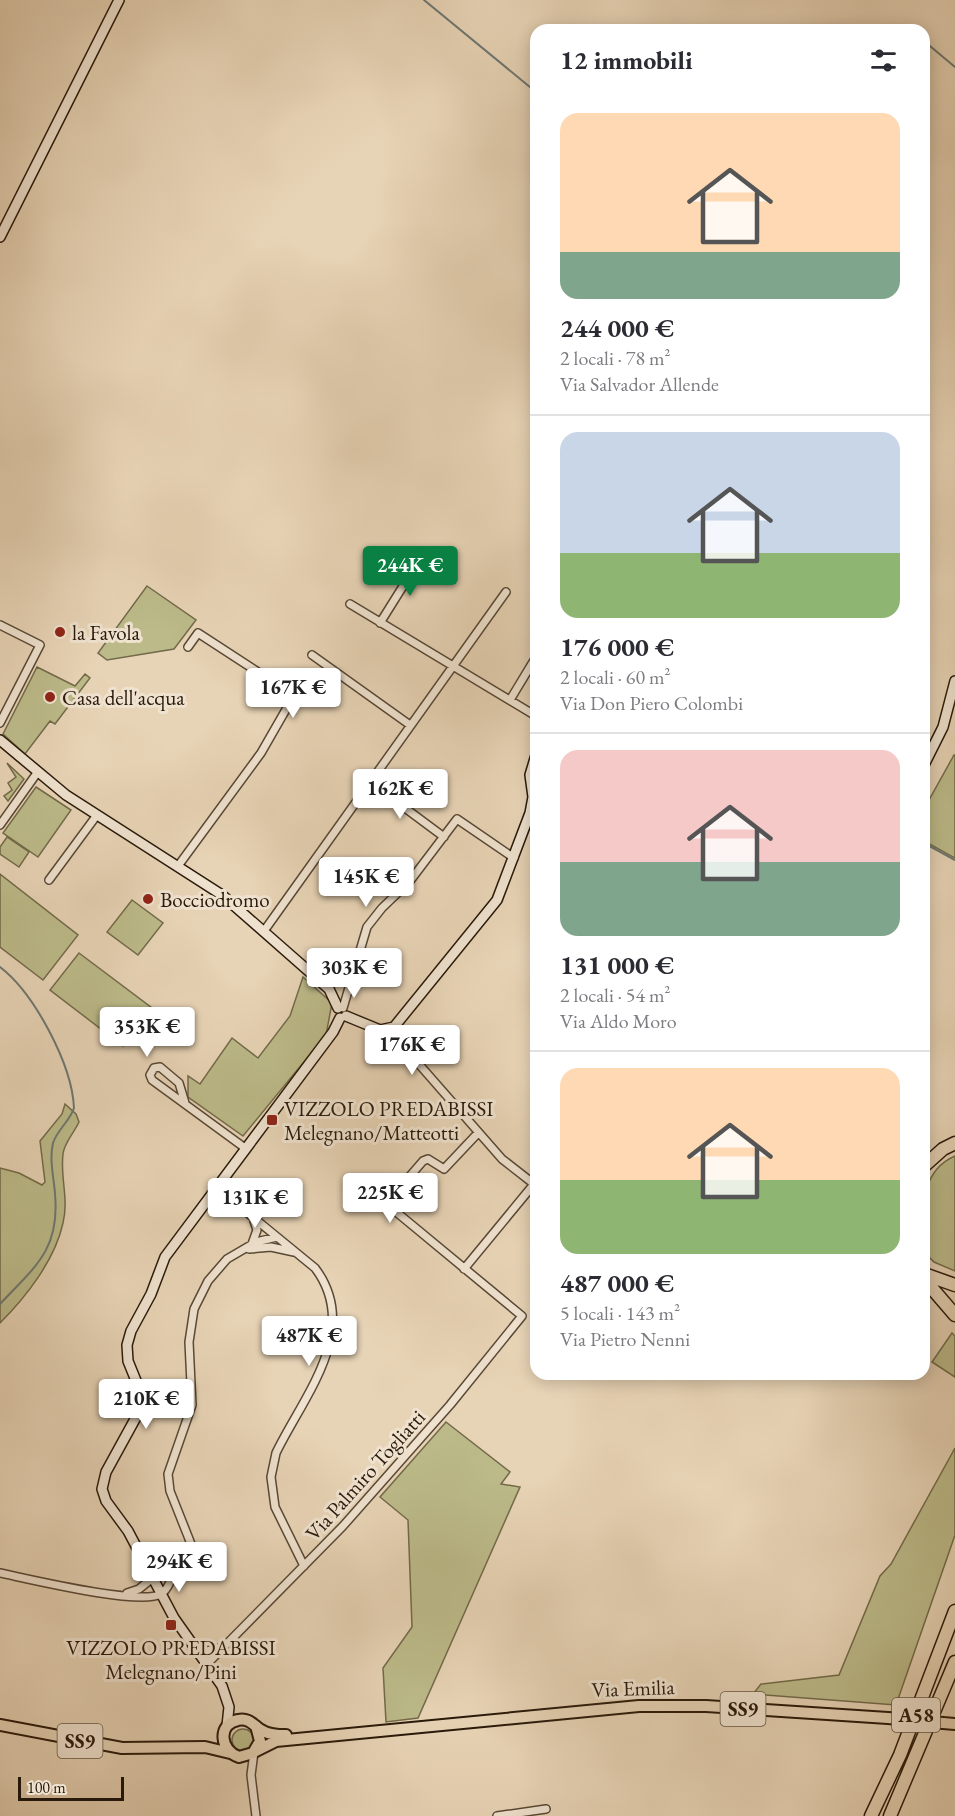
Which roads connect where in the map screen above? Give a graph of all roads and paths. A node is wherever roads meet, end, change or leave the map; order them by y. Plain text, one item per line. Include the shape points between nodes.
1 (119, 2) edge
2 (0, 237) edge
3 (420, 559) dead end
4 (506, 592) dead end
5 (350, 604) dead end
6 (380, 623) junction
7 (0, 625) edge
8 (188, 647) dead end
9 (312, 655) dead end
10 (451, 665) junction
11 (530, 667) edge
12 (955, 681) edge
13 (510, 700) junction
14 (530, 712) edge
15 (0, 723) edge
16 (410, 724) junction
17 (0, 740) edge
18 (930, 753) edge
19 (37, 773) junction
20 (370, 782) junction
21 (530, 811) edge
22 (98, 815) junction
23 (0, 825) edge
24 (444, 837) junction
25 (514, 858) junction
26 (178, 866) junction
27 (49, 880) dead end
28 (264, 931) junction
29 (342, 1012) junction
30 (389, 1030) junction
31 (185, 1103) junction
32 (478, 1133) junction
33 (955, 1143) edge
34 (245, 1148) junction
35 (930, 1161) edge
36 (530, 1181) edge
37 (216, 1187) junction
38 (530, 1189) edge
39 (251, 1216) junction
40 (277, 1237) junction
41 (250, 1245) junction
42 (264, 1247) junction
43 (241, 1251) junction
44 (298, 1254) junction
45 (464, 1269) junction
46 (930, 1276) edge
47 (955, 1285) edge
48 (930, 1286) edge
49 (955, 1315) edge
50 (304, 1566) junction
51 (180, 1569) junction
52 (0, 1573) edge
53 (152, 1577) junction
54 (160, 1594) junction
55 (119, 1595) junction
56 (955, 1611) edge
57 (223, 1647) junction
58 (199, 1653) junction
59 (955, 1662) edge
60 (207, 1664) junction
61 (229, 1703) junction
62 (252, 1723) junction
63 (955, 1724) edge
64 (0, 1725) edge
65 (227, 1727) junction
66 (313, 1737) junction
67 (188, 1747) junction
68 (254, 1752) junction
69 (233, 1754) junction
70 (251, 1775) junction
71 (546, 1809) dead end
72 (255, 1816) edge
73 (497, 1816) edge
74 (871, 1816) edge
75 (890, 1816) edge

1 - 2 street
3 - 6 street
4 - 10 street
5 - 6 street
6 - 10 street
7 - 15 street via 40,645
8 - 26 street via 198,633 287,691 292,699 261,753
9 - 16 street
10 - 13 street
10 - 16 street
11 - 13 street
12 - 18 street via 943,727
13 - 14 street
16 - 20 street
17 - 19 street
19 - 22 street
19 - 23 street
20 - 24 street
20 - 28 street
21 - 25 street
22 - 26 street
22 - 27 street
24 - 25 street via 457,819
24 - 29 street via 367,927
25 - 30 street via 490,912 420,999
26 - 28 street via 222,895
28 - 29 street via 329,989
29 - 30 street via 378,1030
29 - 34 street via 333,1032
30 - 32 street
31 - 31 street via 177,1080 160,1067 154,1068 152,1080
31 - 34 street
32 - 36 street
32 - 45 street via 444,1169 428,1159 423,1161 389,1202 392,1209
33 - 35 highway
34 - 37 street
37 - 39 street
37 - 53 street via 165,1257 131,1331 127,1355 142,1404 102,1481 105,1498 124,1524
38 - 45 street
39 - 40 street
39 - 41 street via 257,1230
40 - 41 street
40 - 42 street
40 - 44 street
41 - 43 street
42 - 43 street
42 - 44 street
43 - 51 street via 227,1259 208,1281 189,1330 192,1405 168,1474 172,1498 192,1544 190,1559
44 - 50 street via 315,1268 324,1283 332,1323 324,1364 279,1446 272,1467 275,1508
45 - 50 street, Via Palmiro Togliatti via 522,1316 429,1430
46 - 47 highway
48 - 49 highway
50 - 57 street, Via Palmiro Togliatti
51 - 53 street
51 - 54 street
52 - 55 street
53 - 54 street
53 - 55 street via 139,1589
54 - 55 street
54 - 58 street
56 - 74 highway, A58 via 900,1755
57 - 58 street
57 - 60 street, Via Palmiro Togliatti
58 - 60 street
59 - 75 highway, A58
60 - 61 street
61 - 62 street
61 - 65 street
62 - 65 main road via 237,1720
62 - 66 main road, Via Emilia / SS9 via 275,1735
62 - 68 main road via 260,1740
63 - 66 main road, Via Emilia / SS9, bridge via 706,1706 639,1706
64 - 67 main road, SS9 via 122,1748
65 - 67 main road, SS9 via 210,1741
65 - 69 main road via 223,1741
66 - 68 main road, Via Emilia / SS9 via 273,1742
67 - 69 main road, SS9 via 219,1748
68 - 69 main road via 247,1756
68 - 70 street
69 - 70 street
70 - 72 street
71 - 73 street

